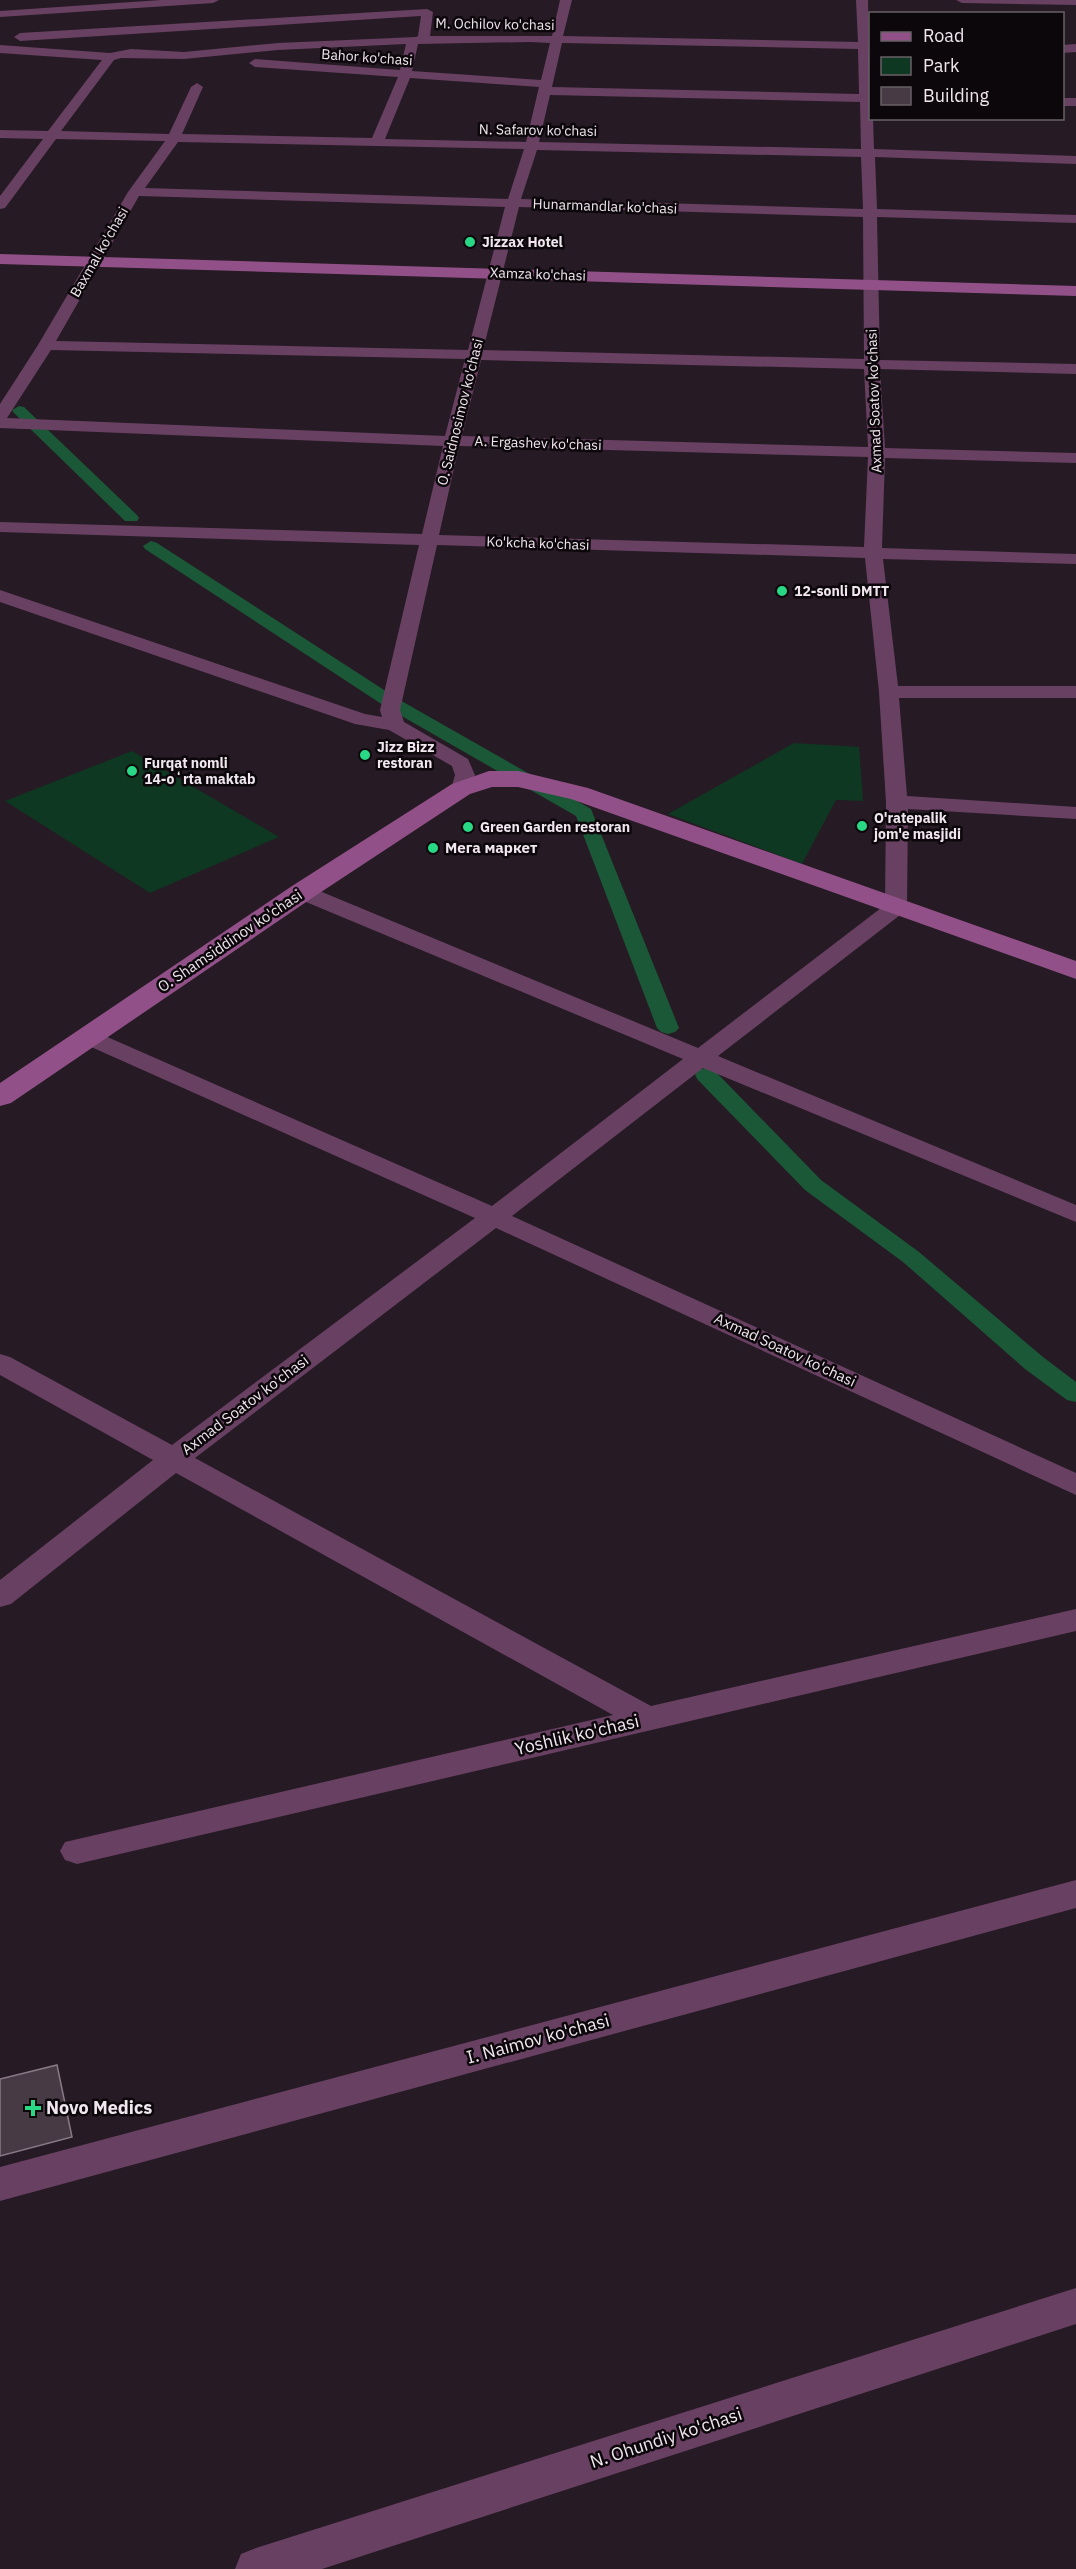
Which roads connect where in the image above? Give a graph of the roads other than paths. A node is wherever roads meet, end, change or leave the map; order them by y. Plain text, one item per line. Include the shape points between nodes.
1 (4, 0) edge
2 (213, 0) edge
3 (431, 0) edge
4 (566, 0) edge
5 (862, 0) edge
6 (962, 0) edge
7 (1076, 2) edge
8 (427, 12) junction
9 (5, 13) edge
10 (20, 37) junction
11 (424, 38) junction
12 (556, 40) junction
13 (865, 46) junction
14 (5, 49) edge
15 (185, 56) junction
16 (110, 57) junction
17 (0, 61) edge
18 (239, 69) dead end
19 (287, 69) junction
20 (322, 75) dead end
21 (405, 75) junction
22 (197, 87) dead end
23 (546, 88) junction
24 (868, 98) edge
25 (0, 134) edge
26 (52, 135) junction
27 (174, 138) junction
28 (377, 142) junction
29 (532, 145) junction
30 (867, 153) junction
31 (1076, 160) edge
32 (135, 192) junction
33 (513, 204) junction
34 (0, 205) edge
35 (870, 213) junction
36 (1076, 219) edge
37 (0, 259) edge
38 (94, 261) junction
39 (495, 272) junction
40 (871, 285) junction
41 (1076, 291) edge
42 (46, 345) junction
43 (476, 355) junction
44 (872, 365) junction
45 (1076, 369) edge
46 (0, 417) edge
47 (0, 423) edge
48 (452, 441) junction
49 (877, 453) junction
50 (1076, 458) edge
51 (0, 527) edge
52 (428, 540) junction
53 (873, 553) junction
54 (1076, 559) edge
55 (0, 596) edge
56 (889, 692) junction
57 (1076, 692) edge
58 (395, 725) junction
59 (461, 789) junction
60 (897, 802) junction
61 (1076, 813) edge
62 (302, 892) junction
63 (896, 907) junction
64 (1076, 971) edge
65 (88, 1037) junction
66 (701, 1056) junction
67 (0, 1097) edge
68 (1076, 1214) edge
69 (494, 1217) junction
70 (0, 1363) edge
71 (175, 1458) junction
72 (1073, 1477) edge
73 (0, 1596) edge
74 (1076, 1620) edge
75 (647, 1719) junction
76 (77, 1851) dead end
77 (1076, 1894) edge
78 (0, 2184) edge
79 (1076, 2306) edge
80 (256, 2569) edge

1 - 9 street
2 - 9 street
3 - 8 street
4 - 12 street, O. Saidnosimov ko'chasi
5 - 13 street, Axmad Soatov ko'chasi
6 - 7 street
8 - 10 street
8 - 11 street
9 - 10 street
10 - 14 street
11 - 12 street, M. Ochilov ko'chasi
11 - 15 street, M. Ochilov ko'chasi
11 - 21 street via 413,40
12 - 13 street, M. Ochilov ko'chasi
12 - 23 street, O. Saidnosimov ko'chasi
13 - 24 street, Axmad Soatov ko'chasi
14 - 16 street
14 - 17 street
15 - 16 street, M. Ochilov ko'chasi via 125,51
15 - 19 street, Bahor ko'chasi
16 - 26 street
18 - 19 street
19 - 20 street
19 - 21 street, Bahor ko'chasi
21 - 23 street, Bahor ko'chasi
21 - 28 street
22 - 27 street, Baxmal ko'chasi
23 - 24 street, Bahor ko'chasi
23 - 29 street, O. Saidnosimov ko'chasi
24 - 30 street, Axmad Soatov ko'chasi
25 - 26 street, N. Safarov ko'chasi
26 - 27 street, N. Safarov ko'chasi
26 - 34 street
27 - 28 street, N. Safarov ko'chasi
27 - 32 street, Baxmal ko'chasi
28 - 29 street, N. Safarov ko'chasi
29 - 30 street, N. Safarov ko'chasi
29 - 33 street, O. Saidnosimov ko'chasi
30 - 31 street, N. Safarov ko'chasi
30 - 35 street, Axmad Soatov ko'chasi
32 - 33 street, Hunarmandlar ko'chasi
32 - 38 street, Baxmal ko'chasi
33 - 35 street, Hunarmandlar ko'chasi
33 - 39 street, O. Saidnosimov ko'chasi
35 - 36 street, Hunarmandlar ko'chasi
35 - 40 street, Axmad Soatov ko'chasi
37 - 38 main road, Xamza ko'chasi
38 - 39 main road, Xamza ko'chasi
38 - 42 street, Baxmal ko'chasi
39 - 40 main road, Xamza ko'chasi
39 - 43 street, O. Saidnosimov ko'chasi
40 - 41 main road, Xamza ko'chasi
40 - 44 street, Axmad Soatov ko'chasi
42 - 43 street
42 - 46 street, Baxmal ko'chasi
43 - 44 street
43 - 48 street, O. Saidnosimov ko'chasi
44 - 45 street
44 - 49 street, Axmad Soatov ko'chasi
47 - 48 street, A. Ergashev ko'chasi
48 - 49 street, A. Ergashev ko'chasi
48 - 52 street, O. Saidnosimov ko'chasi
49 - 50 street, A. Ergashev ko'chasi
49 - 53 street, Axmad Soatov ko'chasi
51 - 52 street, Ko'kcha ko'chasi
52 - 53 street, Ko'kcha ko'chasi
52 - 58 street, O. Saidnosimov ko'chasi via 390,710
53 - 54 street, Ko'kcha ko'chasi
53 - 56 street, Axmad Soatov ko'chasi
55 - 58 street via 362,720
56 - 57 street
56 - 60 street, Axmad Soatov ko'chasi
58 - 59 street via 461,763 465,775
59 - 62 main road, O. Shamsiddinov ko'chasi
59 - 63 main road, O. Shamsiddinov ko'chasi via 489,779 527,781 579,793
60 - 61 street
60 - 63 street, Axmad Soatov ko'chasi
62 - 65 main road, O. Shamsiddinov ko'chasi
62 - 66 street
63 - 64 main road
63 - 66 street, Axmad Soatov ko'chasi
65 - 67 main road, O. Shamsiddinov ko'chasi
65 - 69 street
66 - 68 street
66 - 69 street, Axmad Soatov ko'chasi
69 - 71 street, Axmad Soatov ko'chasi
69 - 72 street, Axmad Soatov ko'chasi
70 - 71 street
71 - 73 street, Axmad Soatov ko'chasi
71 - 75 street
74 - 75 street, Yoshlik ko'chasi
75 - 76 street, Yoshlik ko'chasi
77 - 78 street, I. Naimov ko'chasi
79 - 80 street, N. Ohundiy ko'chasi

